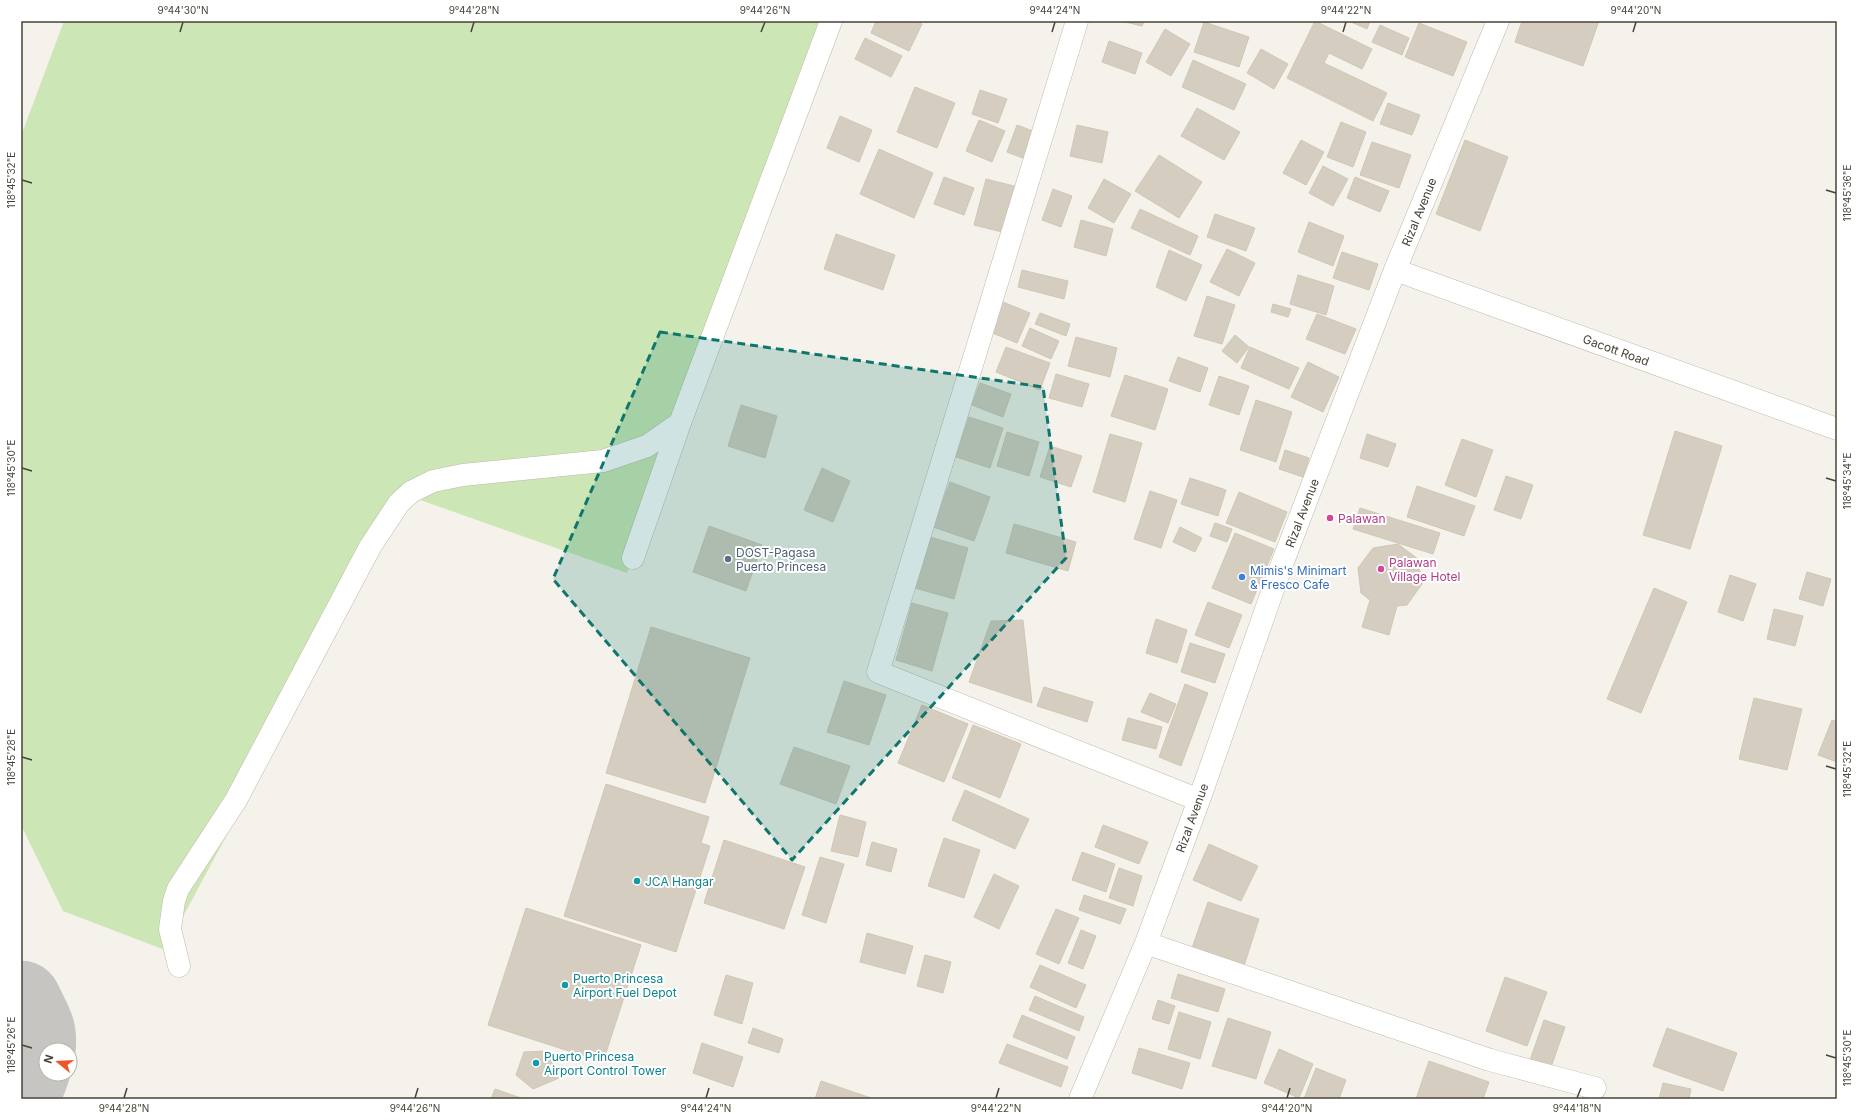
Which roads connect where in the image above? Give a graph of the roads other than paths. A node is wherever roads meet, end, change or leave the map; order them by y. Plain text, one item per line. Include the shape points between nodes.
1 (831, 21) edge
2 (1077, 21) edge
3 (1498, 21) edge
4 (1395, 270) junction
5 (680, 423) junction
6 (1837, 429) edge
7 (633, 558) dead end
8 (1199, 800) junction
9 (1146, 943) junction
10 (179, 966) dead end
11 (1595, 1088) dead end
12 (1080, 1099) edge

1 - 5 street
2 - 8 street via 878,672
3 - 4 street, Rizal Avenue
4 - 6 street, Gacott Road
4 - 8 street, Rizal Avenue via 1282,564
5 - 7 street
5 - 10 street via 647,446 603,461 463,475 433,481 411,492 399,503 370,547 236,800 178,888 170,928
8 - 9 street, Rizal Avenue
9 - 11 street via 1490,1060
9 - 12 street, Rizal Avenue

